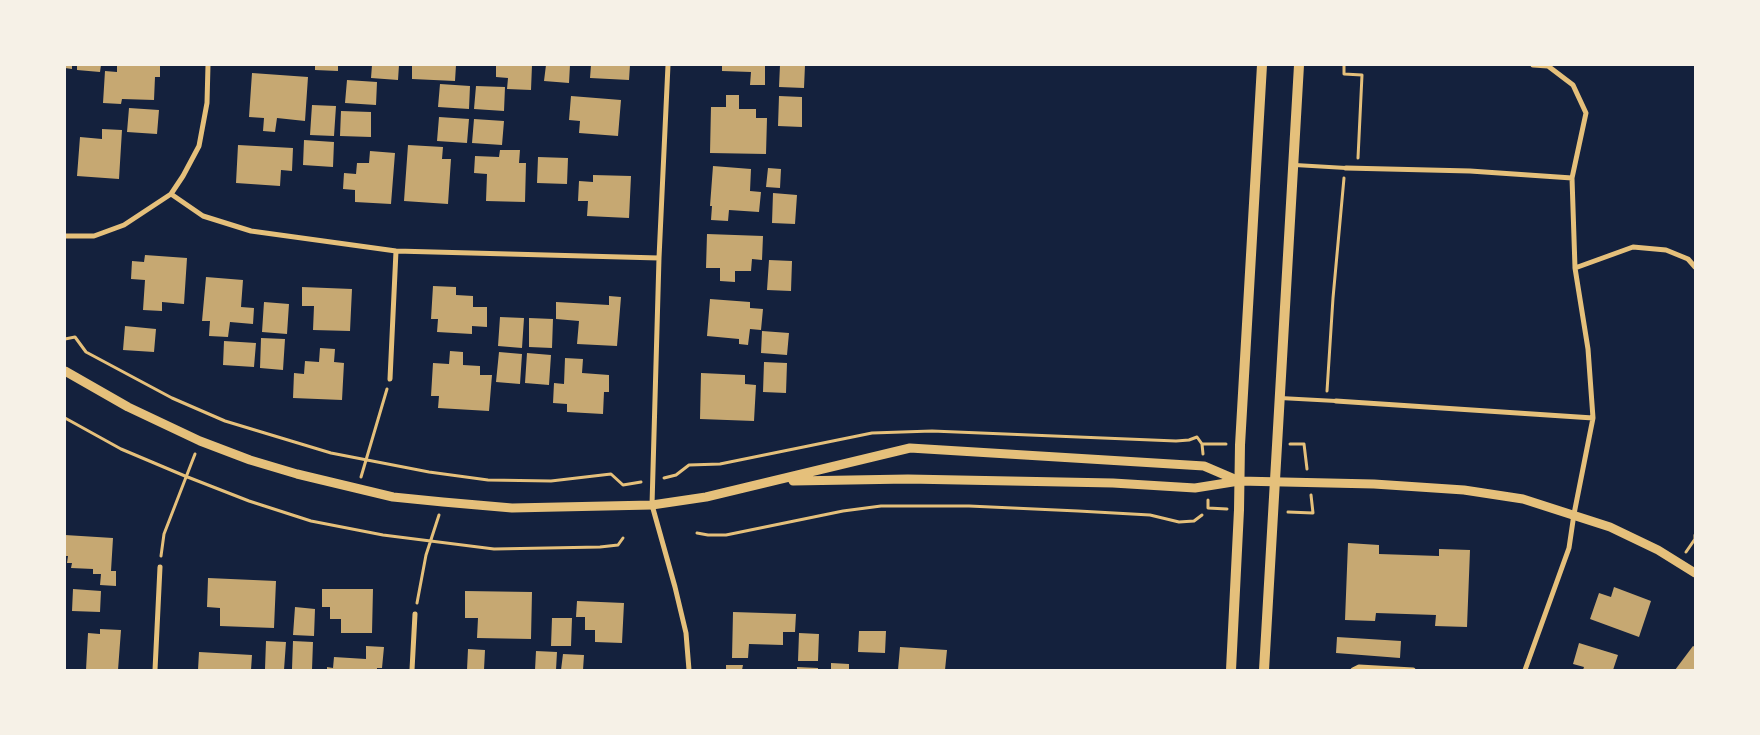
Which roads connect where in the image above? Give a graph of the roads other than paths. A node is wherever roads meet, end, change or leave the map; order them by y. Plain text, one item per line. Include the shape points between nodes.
1 (208, 65) edge
2 (668, 65) edge
3 (1262, 65) edge
4 (1299, 65) edge
5 (1533, 65) edge
6 (1293, 165) junction
7 (1346, 168) joint
8 (1572, 178) junction
9 (171, 194) junction
10 (65, 236) edge
11 (396, 251) junction
12 (659, 258) junction
13 (1695, 267) edge
14 (1575, 268) junction
15 (65, 371) edge
16 (390, 379) road end
17 (1279, 398) junction
18 (1336, 401) joint
19 (1593, 418) junction
20 (776, 481) junction
21 (1239, 481) junction
22 (1274, 481) junction
23 (652, 505) junction
24 (1574, 514) junction
25 (160, 567) road end
26 (1695, 573) edge
27 (415, 614) road end
28 (155, 670) edge
29 (412, 670) edge
30 (689, 670) edge
31 (1231, 670) edge
32 (1264, 670) edge
33 (1353, 670) edge
34 (1413, 670) edge
35 (1525, 670) edge

1 - 9 street via 200,146
2 - 12 street
3 - 21 main road
4 - 6 main road
5 - 8 street via 1548,66 1573,85 1586,113
6 - 7 lane
6 - 17 main road
7 - 8 street via 1470,170
8 - 14 street
9 - 10 street via 124,225 94,236
9 - 11 street via 202,216 251,231
11 - 12 street
11 - 16 street
12 - 23 street
13 - 14 street via 1688,259 1666,250 1633,247
14 - 19 street via 1588,349
15 - 23 street via 128,407 200,441 259,463 393,497 512,508
17 - 18 lane
17 - 22 main road
18 - 19 street
19 - 24 street
20 - 21 street via 918,479 1195,488
20 - 21 street via 910,448 1204,466
20 - 23 street
21 - 22 street
21 - 31 main road
22 - 24 street via 1464,490 1523,499
22 - 32 main road
23 - 30 street via 686,633
24 - 26 street via 1658,550
24 - 35 street via 1569,548
25 - 28 street
27 - 29 street
33 - 34 street via 1359,667

